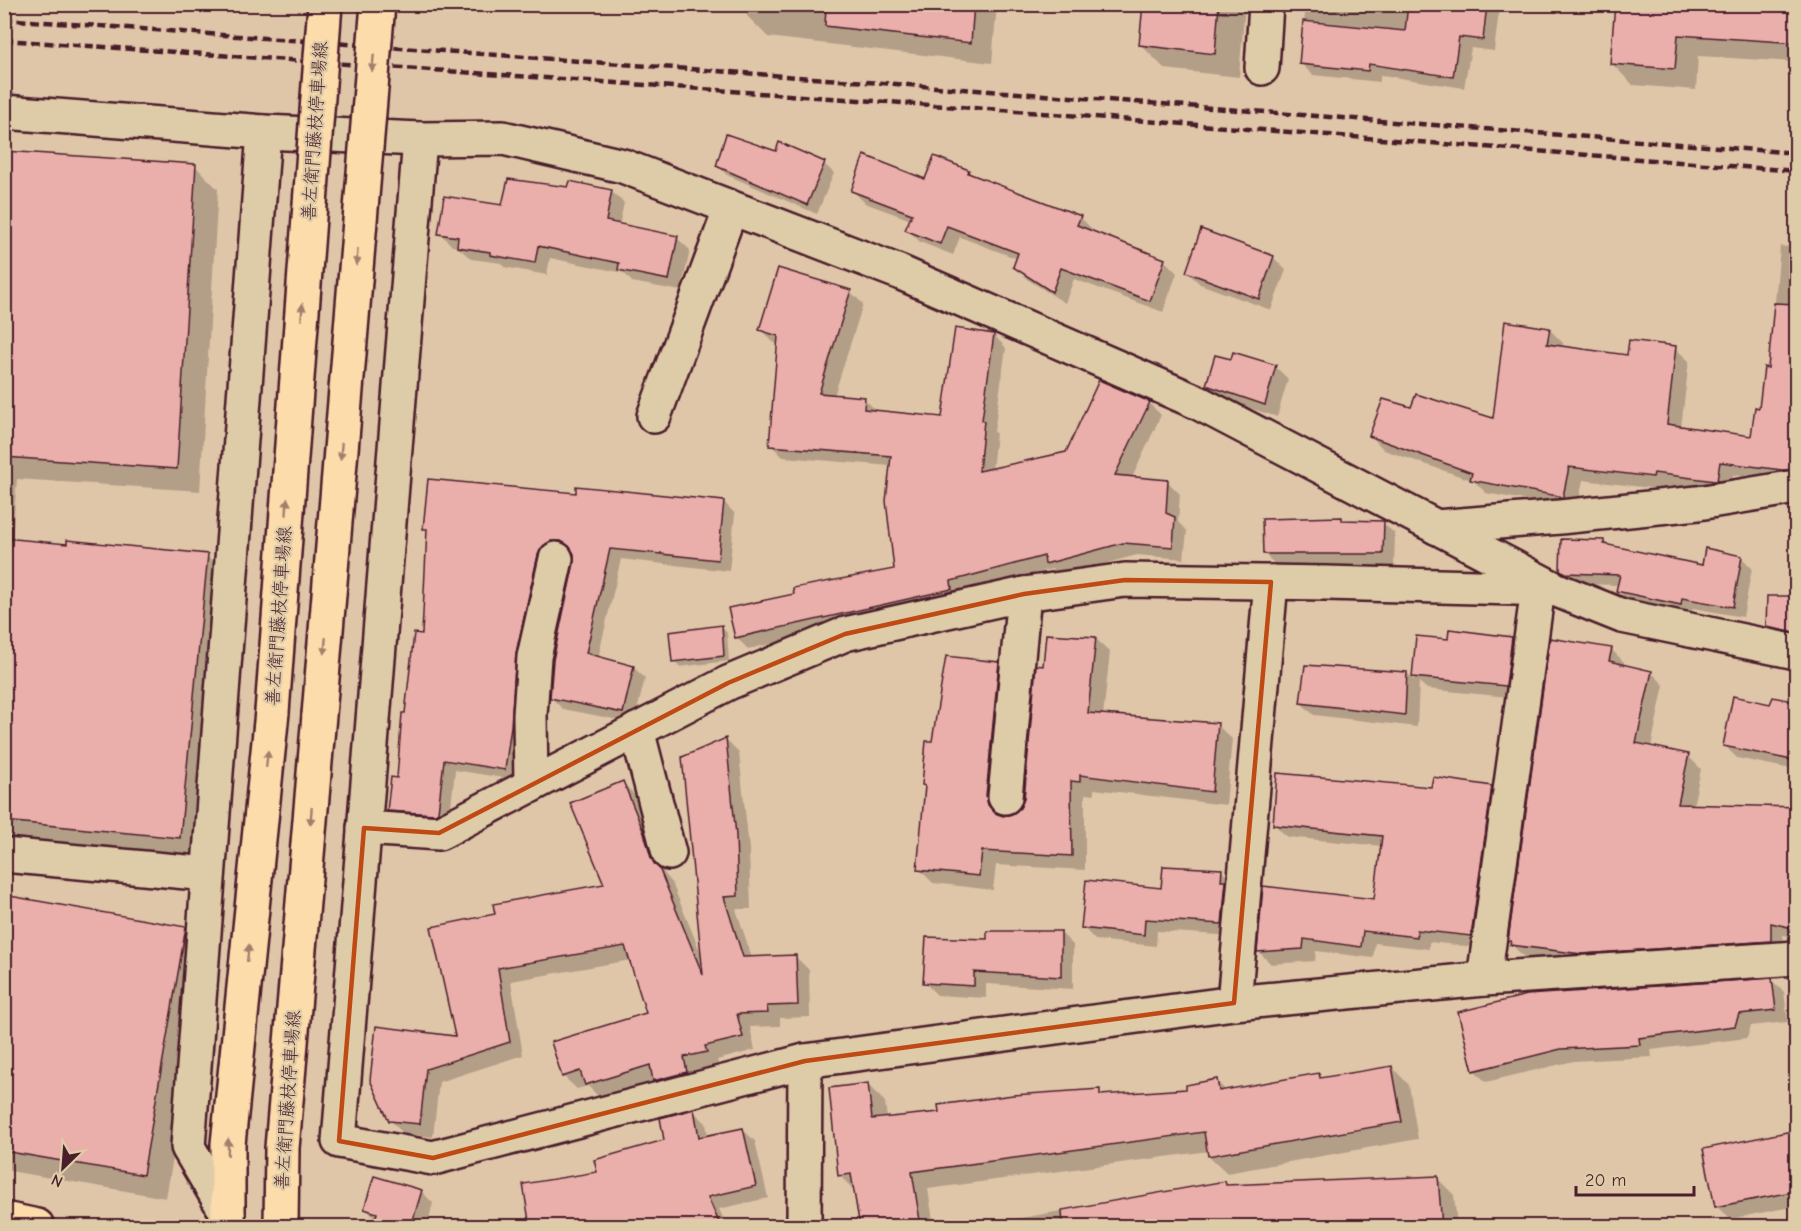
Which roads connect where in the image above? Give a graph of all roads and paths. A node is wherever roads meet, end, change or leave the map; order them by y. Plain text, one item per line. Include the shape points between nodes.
1 (325, 4) edge
2 (378, 4) edge
3 (1266, 4) edge
4 (1262, 68) dead end
5 (4, 112) edge
6 (264, 132) junction
7 (420, 139) junction
8 (731, 208) junction
9 (654, 416) dead end
10 (1797, 487) edge
11 (1436, 527) junction
12 (556, 559) dead end
13 (1271, 582) junction
14 (1548, 589) junction
15 (1024, 594) junction
16 (1797, 652) edge
17 (637, 730) junction
18 (531, 785) junction
19 (1005, 797) dead end
20 (364, 828) junction
21 (669, 853) dead end
22 (4, 855) edge
23 (208, 874) junction
24 (1797, 958) edge
25 (1484, 979) junction
26 (1234, 1003) junction
27 (804, 1061) junction
28 (4, 1219) edge
29 (228, 1221) edge
30 (37, 1227) edge
31 (281, 1227) edge
32 (804, 1227) edge

29 -> 1 main road, 善左衛門藤枝停車場線, bridge via 228,1144 272,712
2 -> 31 main road, 善左衛門藤枝停車場線, bridge via 282,1148
3 - 4 street
5 - 6 street
6 - 7 street
6 - 23 street
7 - 8 street via 503,138 623,166
7 - 20 street
8 - 9 street
8 - 11 street via 899,272 1199,403
10 - 11 street via 1698,503
11 - 14 street
12 - 18 street via 534,657
13 - 14 street
13 - 15 street via 1125,580
13 - 26 street
14 - 16 street via 1622,616
14 - 25 street
15 - 17 street via 845,634 728,683
15 - 19 street
17 - 18 street
17 - 21 street
18 - 20 street via 439,833
20 - 27 street via 339,1141 432,1158
22 - 23 street
23 - 29 street via 188,1147
24 - 25 street
25 - 26 street
26 - 27 street
27 - 32 street
28 - 30 main road

